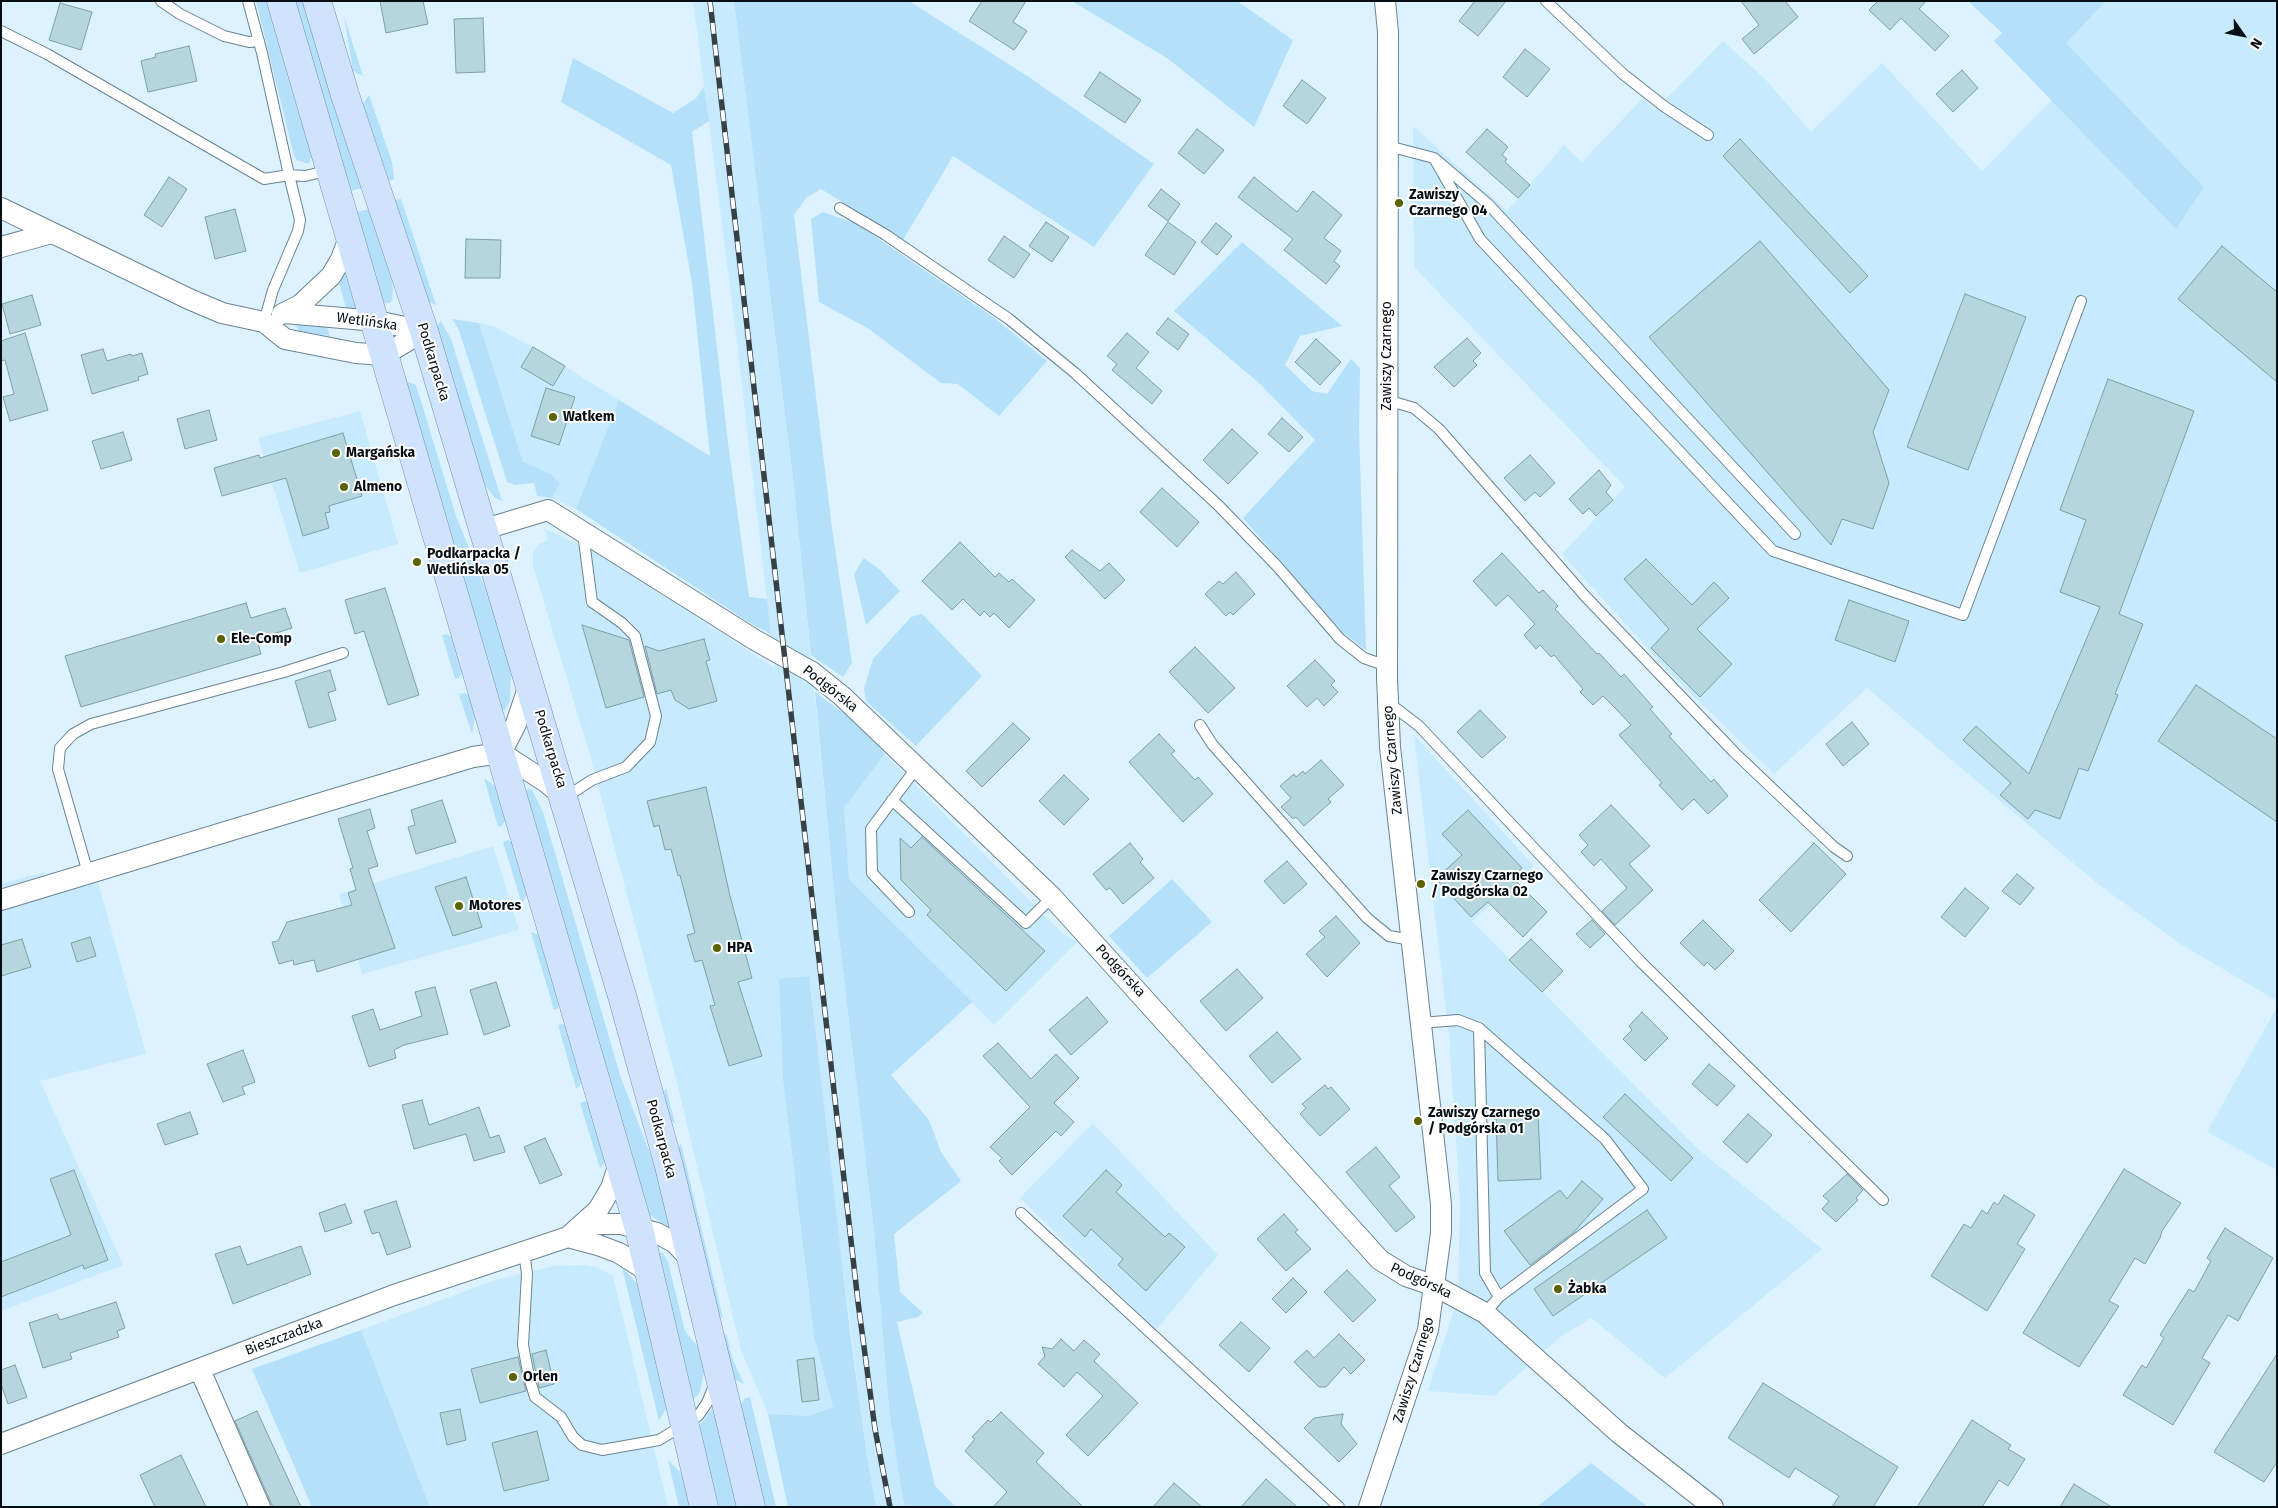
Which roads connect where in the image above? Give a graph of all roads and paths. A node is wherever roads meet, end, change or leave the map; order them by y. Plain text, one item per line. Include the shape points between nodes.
1 (161, 1) edge
2 (248, 1) edge
3 (281, 1) edge
4 (318, 1) edge
5 (1385, 1) edge
6 (1546, 1) edge
7 (1, 31) edge
8 (259, 41) junction
9 (1708, 135) dead end
10 (1388, 146) junction
11 (1434, 158) junction
12 (331, 170) junction
13 (290, 175) junction
14 (1, 208) edge
15 (840, 208) dead end
16 (52, 233) junction
17 (350, 235) junction
18 (1, 247) edge
19 (2081, 301) dead end
20 (285, 313) junction
21 (376, 321) junction
22 (264, 322) junction
23 (424, 331) junction
24 (384, 355) junction
25 (1387, 400) junction
26 (485, 528) junction
27 (583, 533) junction
28 (1795, 534) dead end
29 (344, 653) dead end
30 (1387, 666) junction
31 (530, 682) junction
32 (1388, 702) junction
33 (1200, 725) dead end
34 (501, 753) junction
35 (917, 767) junction
36 (565, 798) junction
37 (892, 800) junction
38 (1847, 856) dead end
39 (88, 873) junction
40 (1052, 897) junction
41 (1, 900) edge
42 (909, 912) dead end
43 (1411, 940) junction
44 (1420, 1023) junction
45 (1479, 1028) junction
46 (620, 1162) junction
47 (1883, 1200) dead end
48 (1022, 1213) dead end
49 (639, 1229) junction
50 (574, 1233) junction
51 (524, 1251) junction
52 (692, 1262) junction
53 (649, 1272) junction
54 (1435, 1286) junction
55 (1499, 1297) junction
56 (1485, 1313) junction
57 (200, 1370) junction
58 (719, 1370) junction
59 (685, 1426) junction
60 (1, 1444) edge
61 (260, 1507) edge
62 (704, 1507) edge
63 (751, 1507) edge
64 (1339, 1507) edge
65 (1369, 1507) edge
66 (1713, 1507) edge

1 - 8 lane via 224,36
2 - 8 lane
3 - 12 main road
4 - 23 main road, Podkarpacka via 345,95
5 - 10 street, Zawiszy Czarnego
6 - 9 lane via 1623,74 1664,107
7 - 13 lane via 264,179
8 - 13 lane
10 - 11 lane
10 - 25 street, Zawiszy Czarnego
11 - 19 lane via 1480,238 1773,551 1963,615
11 - 28 lane via 1488,204
12 - 13 lane via 305,176
12 - 17 main road
13 - 22 lane via 300,220
14 - 16 street
15 - 30 lane via 886,235 1009,319 1075,373 1218,504 1340,639 1364,658
16 - 18 street
16 - 22 street via 222,313
17 - 20 street, Wetlińska via 342,259 331,276 300,305
17 - 21 main road
20 - 21 street, Wetlińska
20 - 22 street, Wetlińska
21 - 23 street, Wetlińska
21 - 24 main road
22 - 24 street via 286,339 356,353
23 - 24 street, Wetlińska
23 - 26 main road, Podkarpacka
24 - 34 main road
25 - 30 street, Zawiszy Czarnego
25 - 38 lane via 1414,408 1439,429 1585,596 1693,710
26 - 27 street, Podgórska via 548,510
26 - 31 main road, Podkarpacka
27 - 35 street, Podgórska via 812,672
27 - 36 lane via 592,602 635,636 656,716 650,742 626,767 592,780
29 - 39 lane via 91,724 73,734 60,748 58,769
30 - 32 street, Zawiszy Czarnego
31 - 34 street via 516,724
31 - 36 main road, Podkarpacka
32 - 43 street, Zawiszy Czarnego
32 - 47 lane via 1419,726 1641,962
33 - 43 lane via 1212,744 1367,918 1390,936
34 - 36 street
34 - 39 street via 473,757
34 - 46 main road
35 - 37 lane
35 - 40 street, Podgórska
36 - 52 main road, Podkarpacka via 667,1157
37 - 40 lane via 1026,923
37 - 42 lane via 871,829 872,873
39 - 41 street
40 - 54 street, Podgórska via 1380,1260 1406,1276
43 - 44 street, Zawiszy Czarnego
44 - 45 lane via 1458,1020
44 - 54 street, Zawiszy Czarnego via 1441,1204
45 - 55 lane via 1485,1273
45 - 55 lane via 1605,1139 1643,1189
46 - 49 main road
46 - 50 street, Bieszczadzka via 611,1188 598,1210
48 - 64 lane
49 - 50 street, Bieszczadzka via 621,1224 596,1224
49 - 52 street, Bieszczadzka via 658,1233 674,1243
49 - 53 main road
50 - 51 street, Bieszczadzka
50 - 53 street, Bieszczadzka via 619,1253
51 - 57 street, Bieszczadzka via 394,1295
51 - 59 lane via 523,1345 535,1397 561,1417 572,1436 582,1445 602,1450 659,1440
52 - 58 main road, Podkarpacka
53 - 59 main road
54 - 56 street, Podgórska
54 - 65 street, Zawiszy Czarnego via 1428,1330
55 - 56 lane
56 - 66 street, Podgórska via 1619,1433
57 - 60 street, Bieszczadzka
57 - 61 street
58 - 59 lane via 707,1403
58 - 63 main road, Podkarpacka
59 - 62 main road

